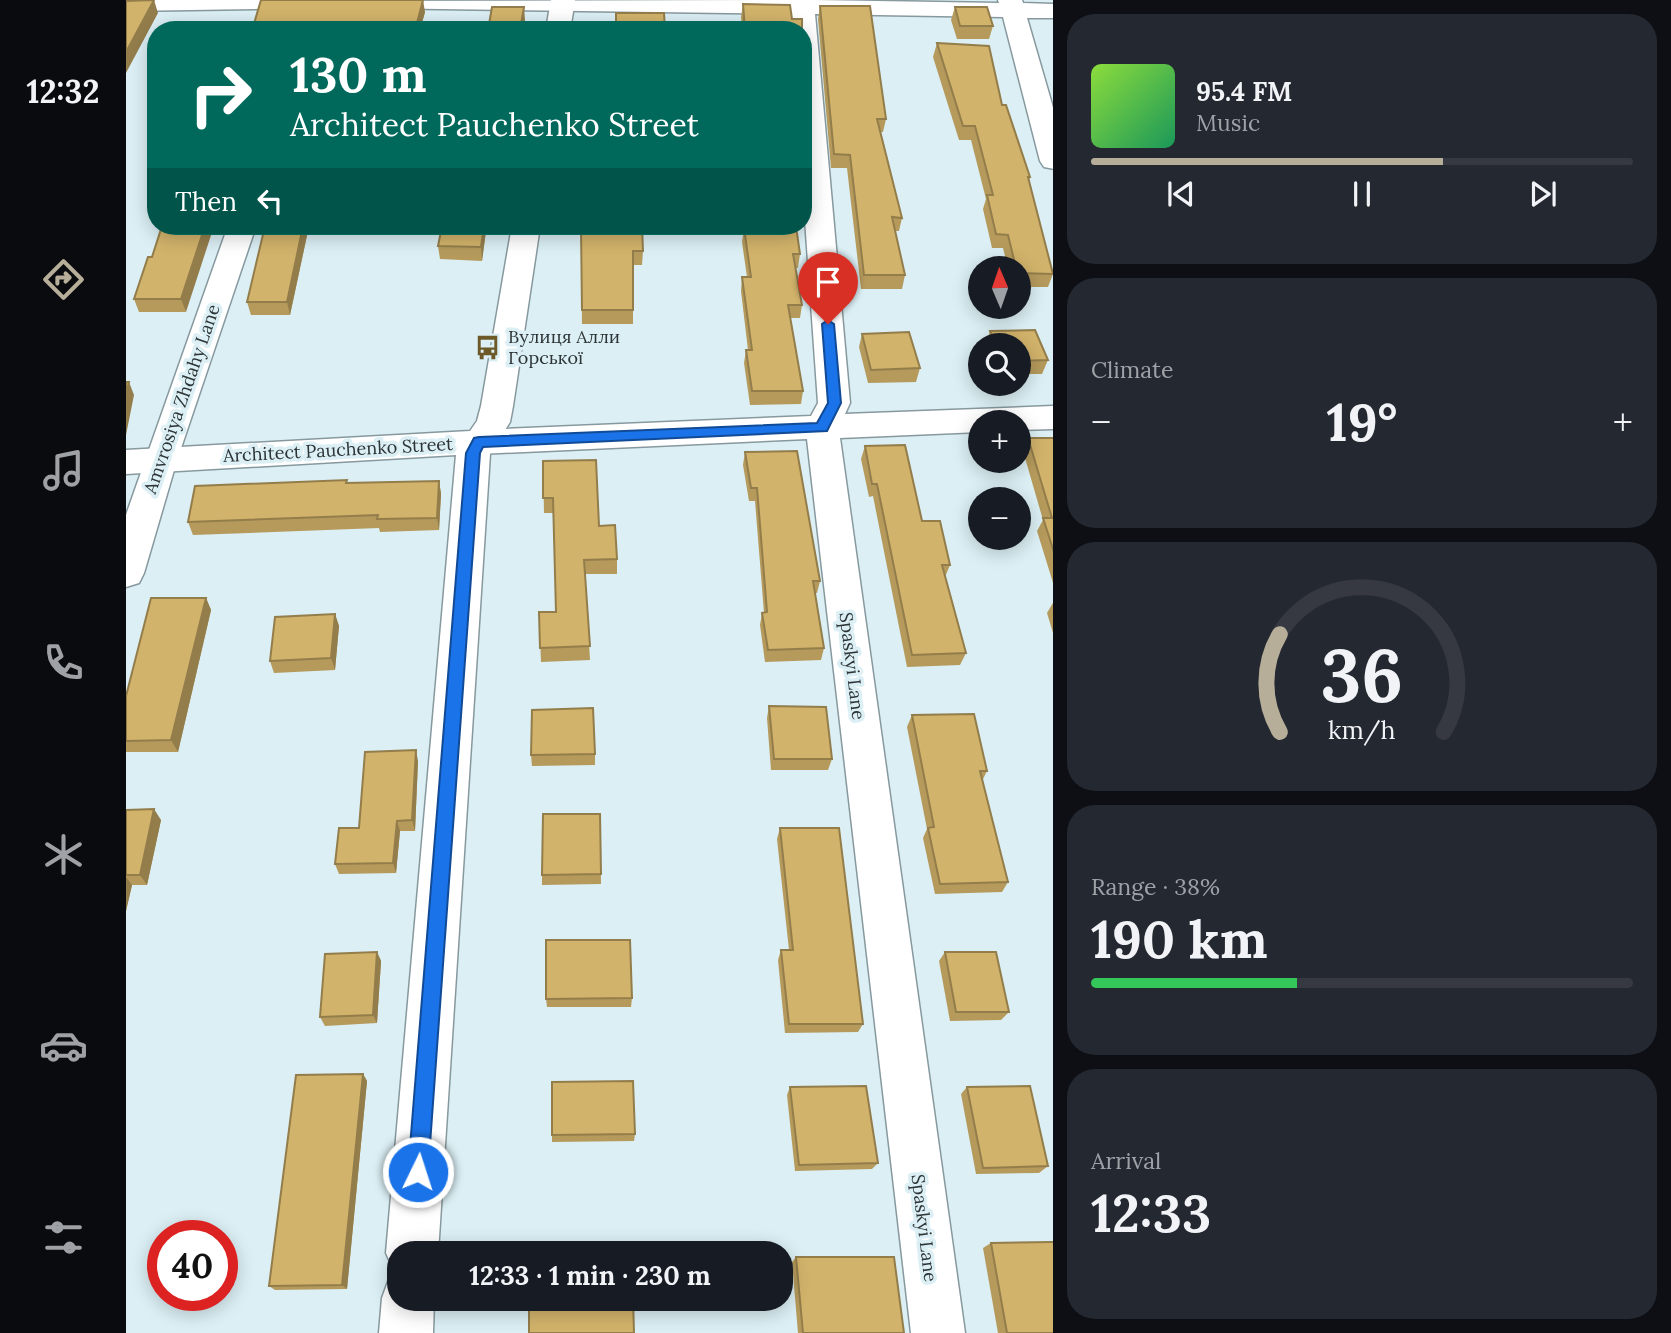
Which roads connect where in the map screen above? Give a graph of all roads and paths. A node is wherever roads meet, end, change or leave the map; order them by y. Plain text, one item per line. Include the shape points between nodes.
1 (563, 1) edge
2 (126, 4) edge
3 (802, 4) edge
4 (327, 5) edge
5 (1011, 5) edge
6 (1053, 11) edge
7 (560, 21) edge
8 (812, 129) edge
9 (1053, 161) edge
10 (239, 235) edge
11 (525, 235) edge
12 (1053, 417) edge
13 (822, 428) junction
14 (479, 442) junction
15 (160, 460) junction
16 (126, 462) edge
17 (126, 573) edge
18 (413, 1241) edge
19 (407, 1311) edge
20 (406, 1333) edge
21 (938, 1333) edge

1 - 3 street
1 - 4 street
1 - 7 street
2 - 4 street
3 - 5 street
5 - 6 street
5 - 9 street
8 - 13 street, Spaskyi Lane via 834,403
10 - 15 street, Amvrosiya Zhdahy Lane
11 - 14 street via 497,406 493,422
12 - 13 street, Architect Pauchenko Street
13 - 14 street, Architect Pauchenko Street
13 - 21 street, Spaskyi Lane
14 - 15 street, Architect Pauchenko Street
14 - 18 street via 473,453
15 - 16 street, Architect Pauchenko Street
15 - 17 street, Amvrosiya Zhdahy Lane
19 - 20 street

